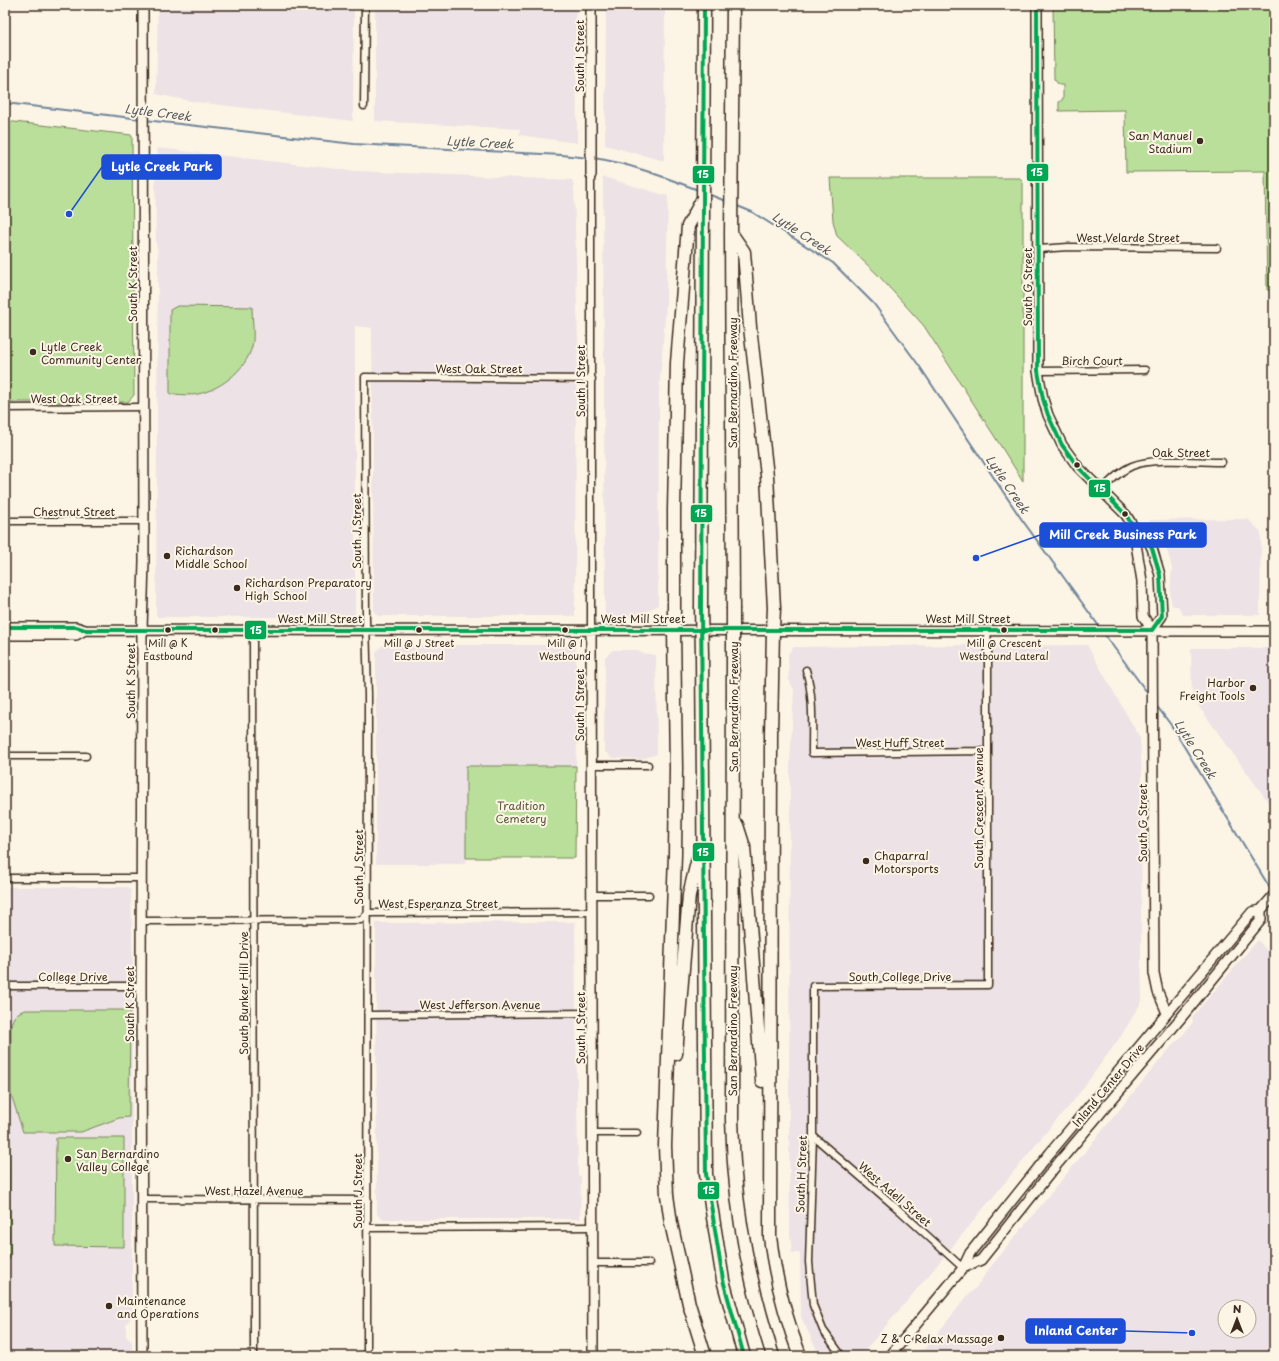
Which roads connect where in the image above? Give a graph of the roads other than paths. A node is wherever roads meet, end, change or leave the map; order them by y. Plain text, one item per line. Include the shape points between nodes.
1 (144, 5) edge
2 (365, 5) edge
3 (592, 5) edge
4 (704, 5) edge
5 (733, 5) edge
6 (1037, 5) edge
7 (364, 106) dead end
8 (591, 175) joint
9 (702, 200) junction
10 (731, 233) junction
11 (1217, 248) dead end
12 (1039, 249) junction
13 (1145, 370) dead end
14 (1038, 371) junction
15 (366, 377) joint
16 (592, 378) junction
17 (144, 407) junction
18 (5, 408) edge
19 (1222, 462) dead end
20 (1101, 491) junction
21 (5, 521) edge
22 (143, 521) junction
23 (1139, 536) junction
24 (5, 627) edge
25 (85, 630) junction
26 (142, 630) junction
27 (253, 630) junction
28 (367, 630) junction
29 (674, 630) junction
30 (773, 630) junction
31 (987, 630) junction
32 (1152, 630) junction
33 (591, 631) junction
34 (1274, 631) edge
35 (5, 635) edge
36 (806, 670) dead end
37 (988, 751) junction
38 (5, 756) edge
39 (86, 756) dead end
40 (591, 765) junction
41 (648, 765) dead end
42 (733, 814) junction
43 (704, 830) junction
44 (5, 878) edge
45 (142, 878) junction
46 (592, 895) junction
47 (649, 895) dead end
48 (1274, 895) edge
49 (1262, 910) junction
50 (592, 912) junction
51 (368, 914) junction
52 (253, 920) junction
53 (142, 921) junction
54 (5, 986) edge
55 (141, 986) junction
56 (812, 986) joint
57 (988, 986) joint
58 (592, 1013) junction
59 (1167, 1013) junction
60 (368, 1014) junction
61 (592, 1133) junction
62 (637, 1133) dead end
63 (812, 1136) junction
64 (141, 1199) junction
65 (254, 1200) junction
66 (368, 1200) junction
67 (770, 1220) junction
68 (593, 1227) junction
69 (367, 1228) junction
70 (678, 1256) junction
71 (593, 1263) junction
72 (649, 1263) dead end
73 (963, 1268) junction
74 (841, 1355) dead end
75 (142, 1356) edge
76 (254, 1356) edge
77 (367, 1356) edge
78 (593, 1356) edge
79 (705, 1356) edge
80 (744, 1356) edge
81 (773, 1356) edge
82 (800, 1356) edge
83 (890, 1356) edge

1 - 17 main road, South K Street
2 - 7 street
3 - 8 main road, South I Street
4 - 9 highway
5 - 10 highway, San Bernardino Freeway
6 - 12 main road, South G Street
8 - 16 street, South I Street
9 - 29 highway via 688,226 677,363
9 - 43 highway, bridge via 701,607
10 - 30 highway via 744,252 767,476
10 - 42 highway, San Bernardino Freeway, bridge
11 - 12 street, West Velarde Street
12 - 14 main road, South G Street
13 - 14 street, Birch Court
14 - 20 main road, South G Street via 1043,399 1062,445 1078,467
15 - 16 street, West Oak Street
15 - 28 street, South J Street
16 - 33 street, South I Street
17 - 18 street, West Oak Street
17 - 22 main road, South K Street
19 - 20 street, Oak Street via 1140,463 1123,470
20 - 23 main road, South G Street via 1126,515
21 - 22 street, Chestnut Street
22 - 26 main road, South K Street
23 - 32 main road, South G Street via 1136,544 1142,582 1143,616
23 - 32 main road, South G Street via 1148,540 1160,575 1162,616
24 - 25 main road, West Mill Street via 76,627
25 - 26 main road, West Mill Street
25 - 35 main road, West Mill Street via 76,635
26 - 27 main road, West Mill Street
26 - 45 main road, South K Street
27 - 28 main road, West Mill Street
27 - 52 street, South Bunker Hill Drive
28 - 33 main road, West Mill Street
28 - 51 street, South J Street
29 - 30 main road, West Mill Street
29 - 33 main road, West Mill Street
29 - 70 highway via 675,854 665,1146 667,1196
30 - 31 main road, West Mill Street
30 - 67 highway
31 - 32 main road, West Mill Street
31 - 37 street, South Crescent Avenue
32 - 34 main road, West Mill Street
32 - 59 main road, South G Street via 1154,973 1158,992
33 - 40 main road, South I Street
36 - 37 street, West Huff Street via 812,700 812,753
37 - 57 street, South Crescent Avenue
38 - 39 street
40 - 41 street
40 - 46 main road, South I Street
42 - 67 highway via 744,847 762,1070 765,1201
42 - 81 highway, San Bernardino Freeway via 732,1120 735,1174 750,1272
43 - 70 highway via 689,895 672,1100 672,1177
43 - 80 highway via 706,1174 723,1280
44 - 45 street
45 - 53 main road, South K Street
46 - 47 street
46 - 50 main road, South I Street
48 - 49 main road, Inland Center Drive
49 - 59 main road, Inland Center Drive via 1252,912
49 - 73 main road, Inland Center Drive via 1261,920 1064,1156 981,1260
50 - 51 street, West Esperanza Street
50 - 58 main road, South I Street
51 - 52 street, West Esperanza Street via 361,920
51 - 60 street, South J Street
52 - 53 street, West Esperanza Street
52 - 65 street, South Bunker Hill Drive
53 - 55 main road, South K Street
54 - 55 street, College Drive
55 - 64 main road, South K Street
56 - 57 street, South College Drive
56 - 63 street, South H Street
58 - 60 street, West Jefferson Avenue
58 - 61 main road, South I Street
59 - 73 main road, Inland Center Drive via 1045,1159 970,1253
60 - 66 street, South J Street
61 - 62 street
61 - 68 main road, South I Street
63 - 73 street, West Adell Street
63 - 74 street, South H Street via 809,1262 813,1305 823,1330
64 - 65 street, West Hazel Avenue
64 - 75 main road, South K Street
65 - 66 street, West Hazel Avenue
65 - 76 street, South Bunker Hill Drive
66 - 69 street, South J Street
67 - 82 highway via 770,1237 780,1294
68 - 69 street
68 - 71 main road, South I Street
69 - 77 street, South J Street
70 - 79 highway
71 - 72 street
71 - 78 main road, South I Street
73 - 83 main road, Inland Center Drive

